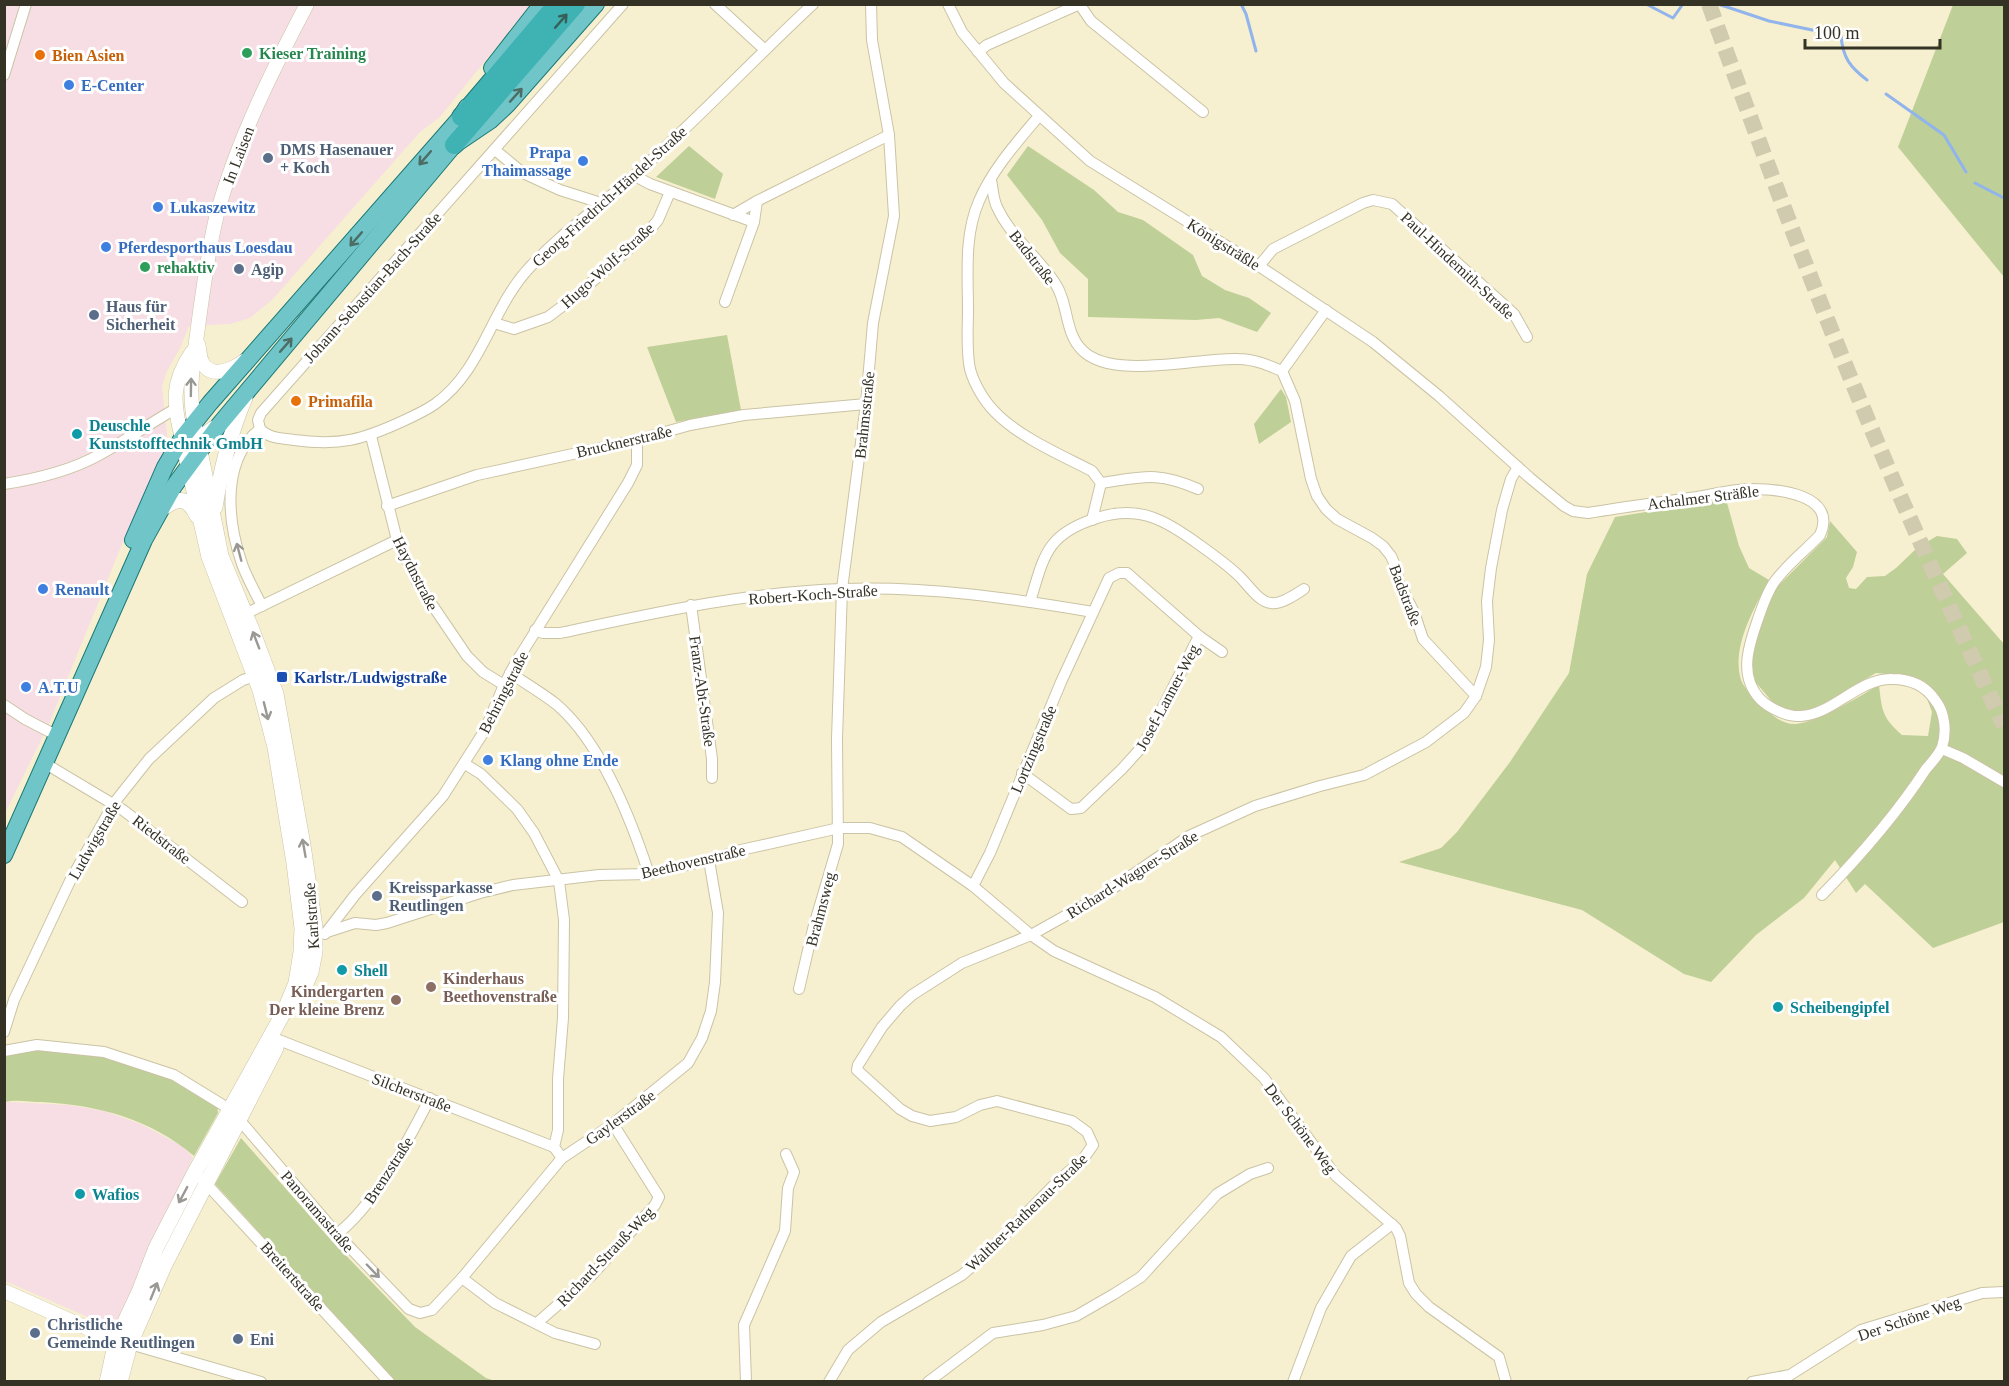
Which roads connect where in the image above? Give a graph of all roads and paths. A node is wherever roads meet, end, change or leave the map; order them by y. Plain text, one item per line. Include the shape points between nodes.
1 (26, 4) edge
2 (307, 4) edge
3 (542, 4) edge
4 (557, 4) edge
5 (576, 4) edge
6 (596, 4) edge
7 (622, 4) edge
8 (715, 4) edge
9 (813, 4) edge
10 (871, 4) edge
11 (948, 4) edge
12 (1080, 5) edge
13 (764, 49) junction
14 (978, 52) junction
15 (4, 75) edge
16 (1203, 112) dead end
17 (1039, 116) junction
18 (461, 117) junction
19 (889, 135) junction
20 (454, 145) junction
21 (495, 150) junction
22 (635, 176) junction
23 (991, 180) junction
24 (670, 192) junction
25 (757, 201) junction
26 (601, 203) junction
27 (733, 214) junction
28 (754, 222) junction
29 (1259, 266) junction
30 (725, 302) dead end
31 (1326, 310) junction
32 (494, 323) junction
33 (1527, 337) dead end
34 (194, 345) junction
35 (254, 352) junction
36 (1282, 371) junction
37 (248, 390) junction
38 (866, 404) junction
39 (175, 409) junction
40 (260, 429) junction
41 (371, 436) junction
42 (638, 440) junction
43 (188, 443) junction
44 (189, 467) junction
45 (1518, 467) junction
46 (1101, 483) junction
47 (4, 484) edge
48 (1198, 489) dead end
49 (387, 506) junction
50 (158, 512) junction
51 (1092, 520) junction
52 (207, 522) junction
53 (397, 540) junction
54 (842, 589) junction
55 (1304, 589) dead end
56 (1030, 602) junction
57 (691, 605) junction
58 (262, 606) junction
59 (1093, 612) junction
60 (239, 617) junction
61 (535, 630) junction
62 (1199, 636) junction
63 (1222, 652) dead end
64 (510, 674) junction
65 (262, 675) junction
66 (504, 685) junction
67 (1476, 696) junction
68 (4, 705) edge
69 (50, 732) junction
70 (1942, 749) junction
71 (46, 764) junction
72 (465, 764) junction
73 (1022, 773) junction
74 (712, 778) dead end
75 (2004, 782) edge
76 (114, 803) junction
77 (839, 828) junction
78 (4, 832) edge
79 (4, 855) edge
80 (709, 860) junction
81 (649, 874) junction
82 (558, 881) junction
83 (973, 886) junction
84 (1822, 895) dead end
85 (242, 902) dead end
86 (319, 927) junction
87 (1031, 935) junction
88 (799, 989) dead end
89 (4, 1032) edge
90 (275, 1039) junction
91 (4, 1051) edge
92 (858, 1065) joint
93 (430, 1098) junction
94 (235, 1115) junction
95 (613, 1124) junction
96 (554, 1147) junction
97 (786, 1154) dead end
98 (562, 1158) junction
99 (1268, 1168) dead end
100 (200, 1177) junction
101 (1392, 1224) junction
102 (337, 1234) junction
103 (462, 1278) junction
104 (4, 1291) edge
105 (2004, 1292) edge
106 (409, 1309) joint
107 (537, 1323) junction
108 (123, 1343) junction
109 (595, 1344) dead end
110 (107, 1382) edge
111 (120, 1382) edge
112 (261, 1382) edge
113 (389, 1382) edge
114 (746, 1382) edge
115 (829, 1382) edge
116 (928, 1382) edge
117 (1293, 1382) edge
118 (1506, 1382) edge
119 (1752, 1382) edge

1 - 15 street
2 - 34 street, In Laisen via 245,135 217,214
3 - 18 main road via 484,78
4 - 18 highway
20 -> 5 highway
20 -> 6 main road via 507,105
7 - 21 street, Johann-Sebastian-Bach-Straße
8 - 13 street
9 - 13 street, Georg-Friedrich-Händel-Straße
10 - 19 street, Brahmsstraße via 872,40
11 - 14 street, Königsträßle
12 - 14 street
12 - 16 street via 1091,21
13 - 22 street, Georg-Friedrich-Händel-Straße
14 - 17 street, Königsträßle
17 - 23 street
17 - 29 street, Königsträßle via 1090,161
18 -> 35 main road
19 - 25 street
19 - 38 street, Brahmsstraße via 894,216 873,323
37 -> 20 main road
21 - 26 street via 524,173
21 - 40 street, Johann-Sebastian-Bach-Straße via 261,413
22 - 24 street
22 - 26 street, Georg-Friedrich-Händel-Straße
23 - 36 street, Badstraße via 996,205 1006,222 1057,286 1074,340 1083,352 1119,365 1238,358
23 - 46 street via 973,218 969,247 968,344 975,383 993,411 1010,426 1092,471
24 - 27 street
24 - 32 street, Hugo-Wolf-Straße via 648,232 548,317 514,329
25 - 27 street
25 - 28 street
26 - 32 street, Georg-Friedrich-Händel-Straße via 528,269
27 - 28 street
28 - 30 street
29 - 31 street, Königsträßle
29 - 33 street, Paul-Hindemith-Straße via 1273,249 1363,203 1373,200 1392,204 1514,314
31 - 36 street
31 - 45 street, Königsträßle via 1373,342
32 - 41 street, Georg-Friedrich-Händel-Straße via 452,389 435,404
34 - 35 street via 206,368 221,373 235,368
34 - 39 street, In Laisen via 182,366
43 -> 34 street, In Laisen
35 - 43 main road
36 - 67 street, Badstraße via 1295,401 1317,496 1337,519 1372,538 1391,556 1423,639
37 - 43 main road via 219,425
37 - 52 main road via 229,439
38 - 42 street, Brucknerstraße via 744,415
38 - 54 street, Brahmsstraße
39 - 43 street, In Laisen
39 - 47 street via 99,455 53,473
40 - 41 street, Georg-Friedrich-Händel-Straße via 275,437 308,442 338,443
58 -> 40 street, Johann-Sebastian-Bach-Straße via 242,564 231,521 231,481 239,455
41 - 49 street, Haydnstraße
42 - 49 street, Brucknerstraße via 477,475
42 - 61 street, Behringstraße via 637,465 628,483
43 - 44 main road
43 - 52 main road, Karlstraße
43 - 69 main road via 134,537
44 - 50 main road
44 - 52 main road, Karlstraße
45 - 67 street, Richard-Wagner-Straße via 1500,522 1487,601 1486,667
45 - 70 street, Achalmer Sträßle via 1564,506 1580,512 1750,489 1791,493 1808,499 1821,509 1824,527 1820,536 1772,585 1748,652 1748,679 1765,703 1802,717 1875,681 1907,680 1922,686 1938,704 1944,719
46 - 48 street via 1164,477
46 - 51 street
49 - 53 street, Haydnstraße
50 - 52 main road via 183,500
50 - 71 main road
51 - 55 street via 1123,513 1141,514 1173,525 1232,569 1270,604
51 - 56 street via 1056,540 1044,555
52 - 60 main road, Karlstraße
53 - 58 street
53 - 66 street, Haydnstraße via 418,584 467,656
54 - 56 street, Robert-Koch-Straße via 951,592
54 - 57 street, Robert-Koch-Straße
54 - 77 street, Brahmsstraße via 837,739
56 - 59 street, Robert-Koch-Straße
57 - 61 street, Robert-Koch-Straße via 560,633
57 - 74 street, Franz-Abt-Straße
58 - 60 street
59 - 62 street, Lortzingstraße via 1109,578 1127,573
59 - 73 street, Lortzingstraße
60 - 65 main road, Karlstraße
61 - 64 street, Behringstraße
62 - 63 street
62 - 73 street, Josef-Lanner-Weg via 1141,748 1081,808 1071,809
64 - 66 street, Behringstraße
64 - 81 street via 556,705 592,747 623,805
65 - 76 street, Ludwigstraße via 243,680 214,698 150,759
65 - 86 main road, Karlstraße via 294,863
66 - 72 street, Behringstraße
67 - 87 street, Richard-Wagner-Straße via 1464,713 1403,756 1364,775 1255,806 1189,836 1106,893
68 - 69 street
69 - 78 main road
70 - 75 street
70 - 84 street via 1878,833
71 - 76 street, Riedstraße
71 - 79 main road
72 - 82 street via 518,809
72 - 86 street, Behringstraße via 444,796
73 - 83 street, Lortzingstraße
76 - 85 street, Riedstraße
76 - 89 street, Ludwigstraße via 70,881 14,1000
77 - 80 street, Beethovenstraße
77 - 83 street, Beethovenstraße via 870,828 902,837
77 - 88 street, Brahmsweg
80 - 81 street, Beethovenstraße
80 - 95 street, Gaylerstraße via 718,913 715,982 702,1038 688,1063
81 - 82 street, Beethovenstraße
82 - 86 street, Beethovenstraße via 513,885 387,923
82 - 96 street via 564,920 563,1018
83 - 87 street, Beethovenstraße
86 - 90 main road, Karlstraße via 301,952 296,983
86 - 90 main road, Karlstraße via 311,972 288,1027
87 - 92 street, Richard-Wagner-Straße via 962,963 912,995 882,1028
87 - 101 street, Der Schöne Weg via 1053,951 1155,997 1221,1037 1264,1078 1336,1176
90 - 93 street, Silcherstraße
90 - 94 main road, Karlstraße
91 - 94 street, Panoramastraße via 37,1045 104,1052 174,1075
92 - 115 street, Walther-Rathenau-Straße via 859,1074 912,1116 930,1121 956,1117 997,1101 1072,1121 1087,1132 1093,1144 1083,1159 962,1275 881,1322 848,1350
93 - 96 street, Silcherstraße
93 - 102 street, Brenzstraße via 408,1142 360,1214
94 - 100 main road, Karlstraße
94 - 102 street, Panoramastraße
95 - 98 street, Gaylerstraße
95 - 107 street, Richard-Strauß-Weg via 659,1197 656,1205 607,1259
96 - 98 street
97 - 114 street via 794,1172 788,1188 785,1231 744,1325
98 - 103 street, Gaylerstraße
99 - 116 street via 1217,1194 1141,1277 1114,1294 1076,1316 993,1333
100 - 108 main road, Karlstraße via 156,1248
100 - 113 street, Breitertstraße
101 - 117 street via 1351,1256 1321,1308
101 - 118 street, Der Schöne Weg via 1400,1236 1409,1283 1416,1294 1428,1307 1499,1357
102 -> 106 street, Panoramastraße
103 - 106 street, Gaylerstraße via 432,1310 420,1313
103 - 107 street via 495,1303
104 - 108 street
105 - 119 street, Der Schöne Weg via 1982,1293 1861,1330 1790,1375
107 - 109 street via 555,1333
108 - 110 main road, Karlstraße
108 - 111 main road, Karlstraße
108 - 112 street

